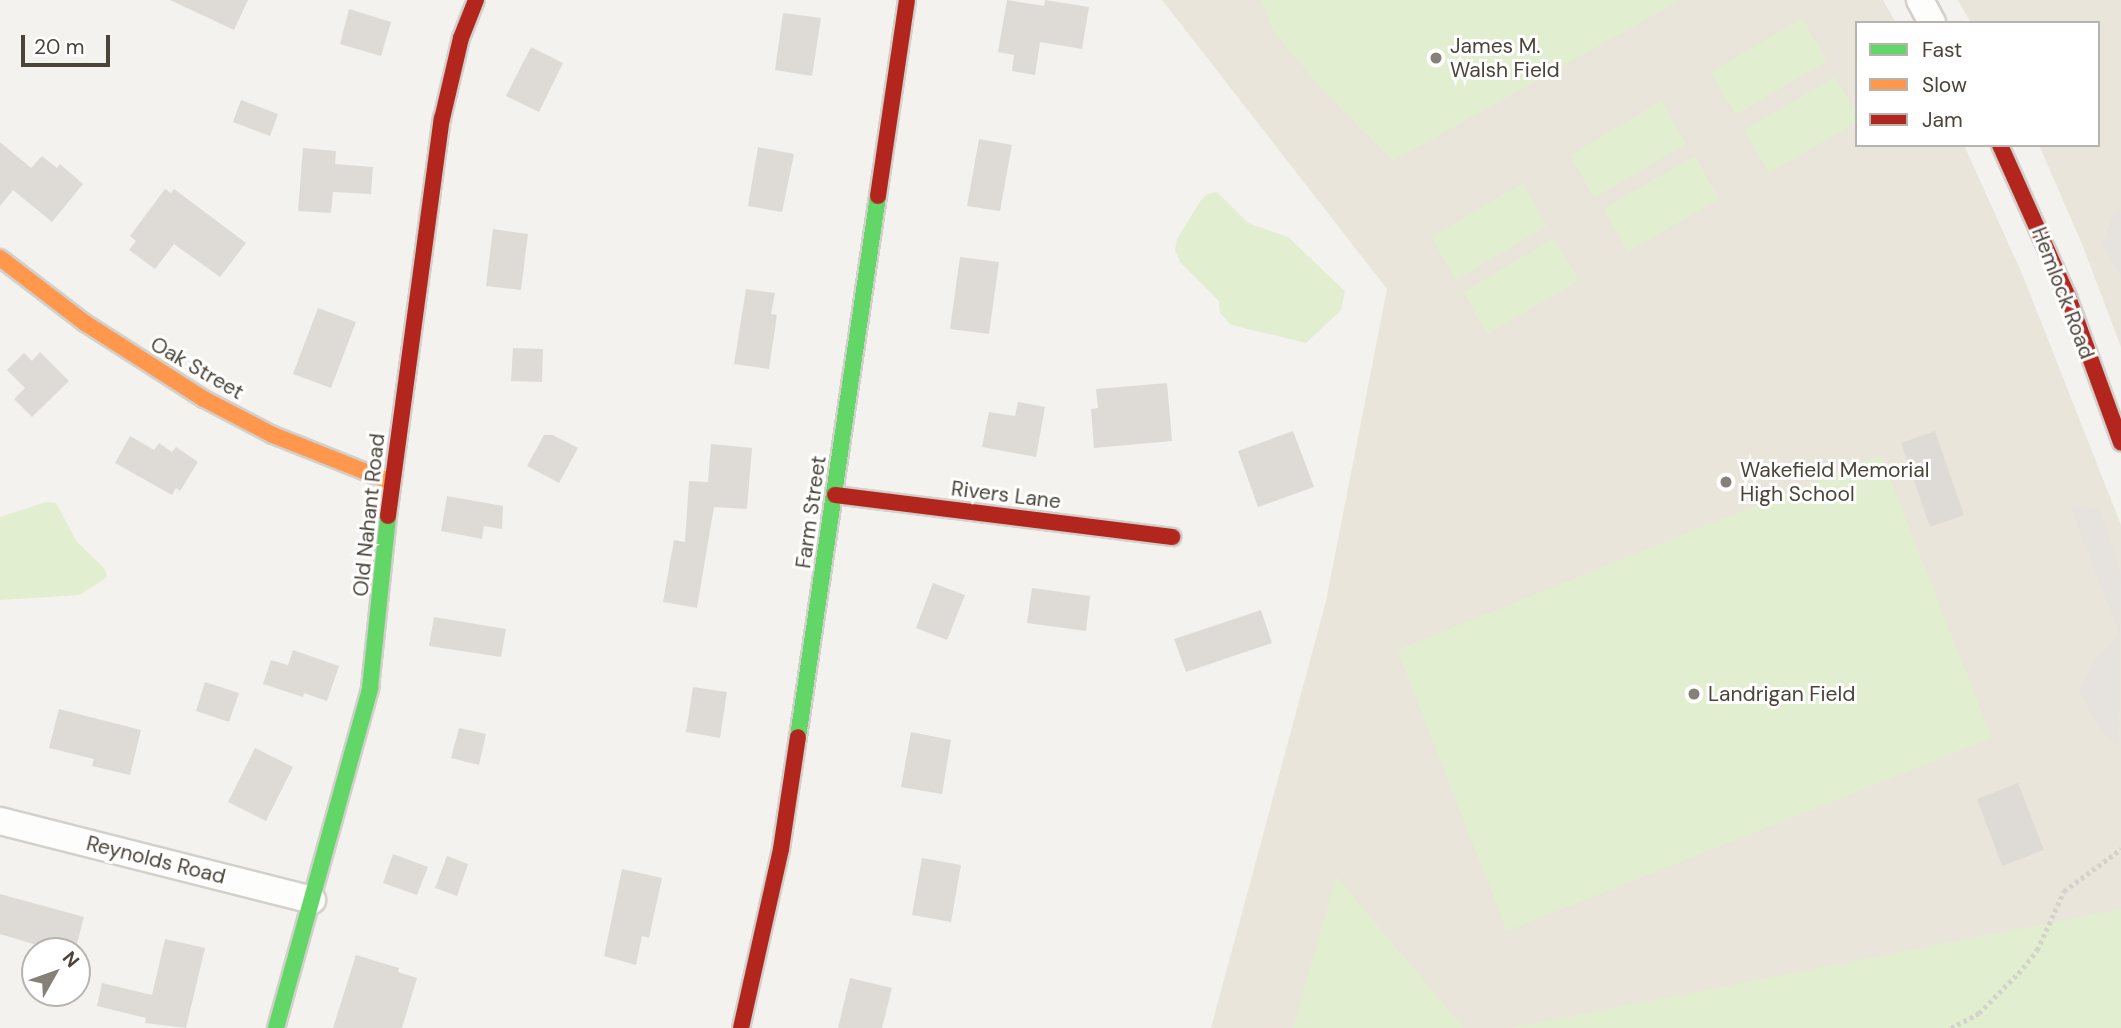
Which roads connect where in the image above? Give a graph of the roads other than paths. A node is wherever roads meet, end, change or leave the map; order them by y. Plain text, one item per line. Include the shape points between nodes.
1 (907, 0) edge
2 (1920, 0) edge
3 (467, 4) edge
4 (1931, 21) edge
5 (2001, 147) edge
6 (0, 258) edge
7 (2121, 443) edge
8 (391, 481) junction
9 (835, 495) junction
10 (1172, 537) dead end
11 (0, 821) edge
12 (312, 900) junction
13 (276, 1028) edge
14 (741, 1028) edge

1 - 9 street, Farm Street
2 - 4 street
3 - 8 street, Old Nahant Road via 442,119
5 - 7 street, Hemlock Road via 2068,297
6 - 8 street, Oak Street via 85,323 204,399 273,435
8 - 12 street, Old Nahant Road via 370,688
9 - 10 street, Rivers Lane
9 - 14 street, Farm Street via 781,849
11 - 12 street, Reynolds Road
12 - 13 street, Old Nahant Road

